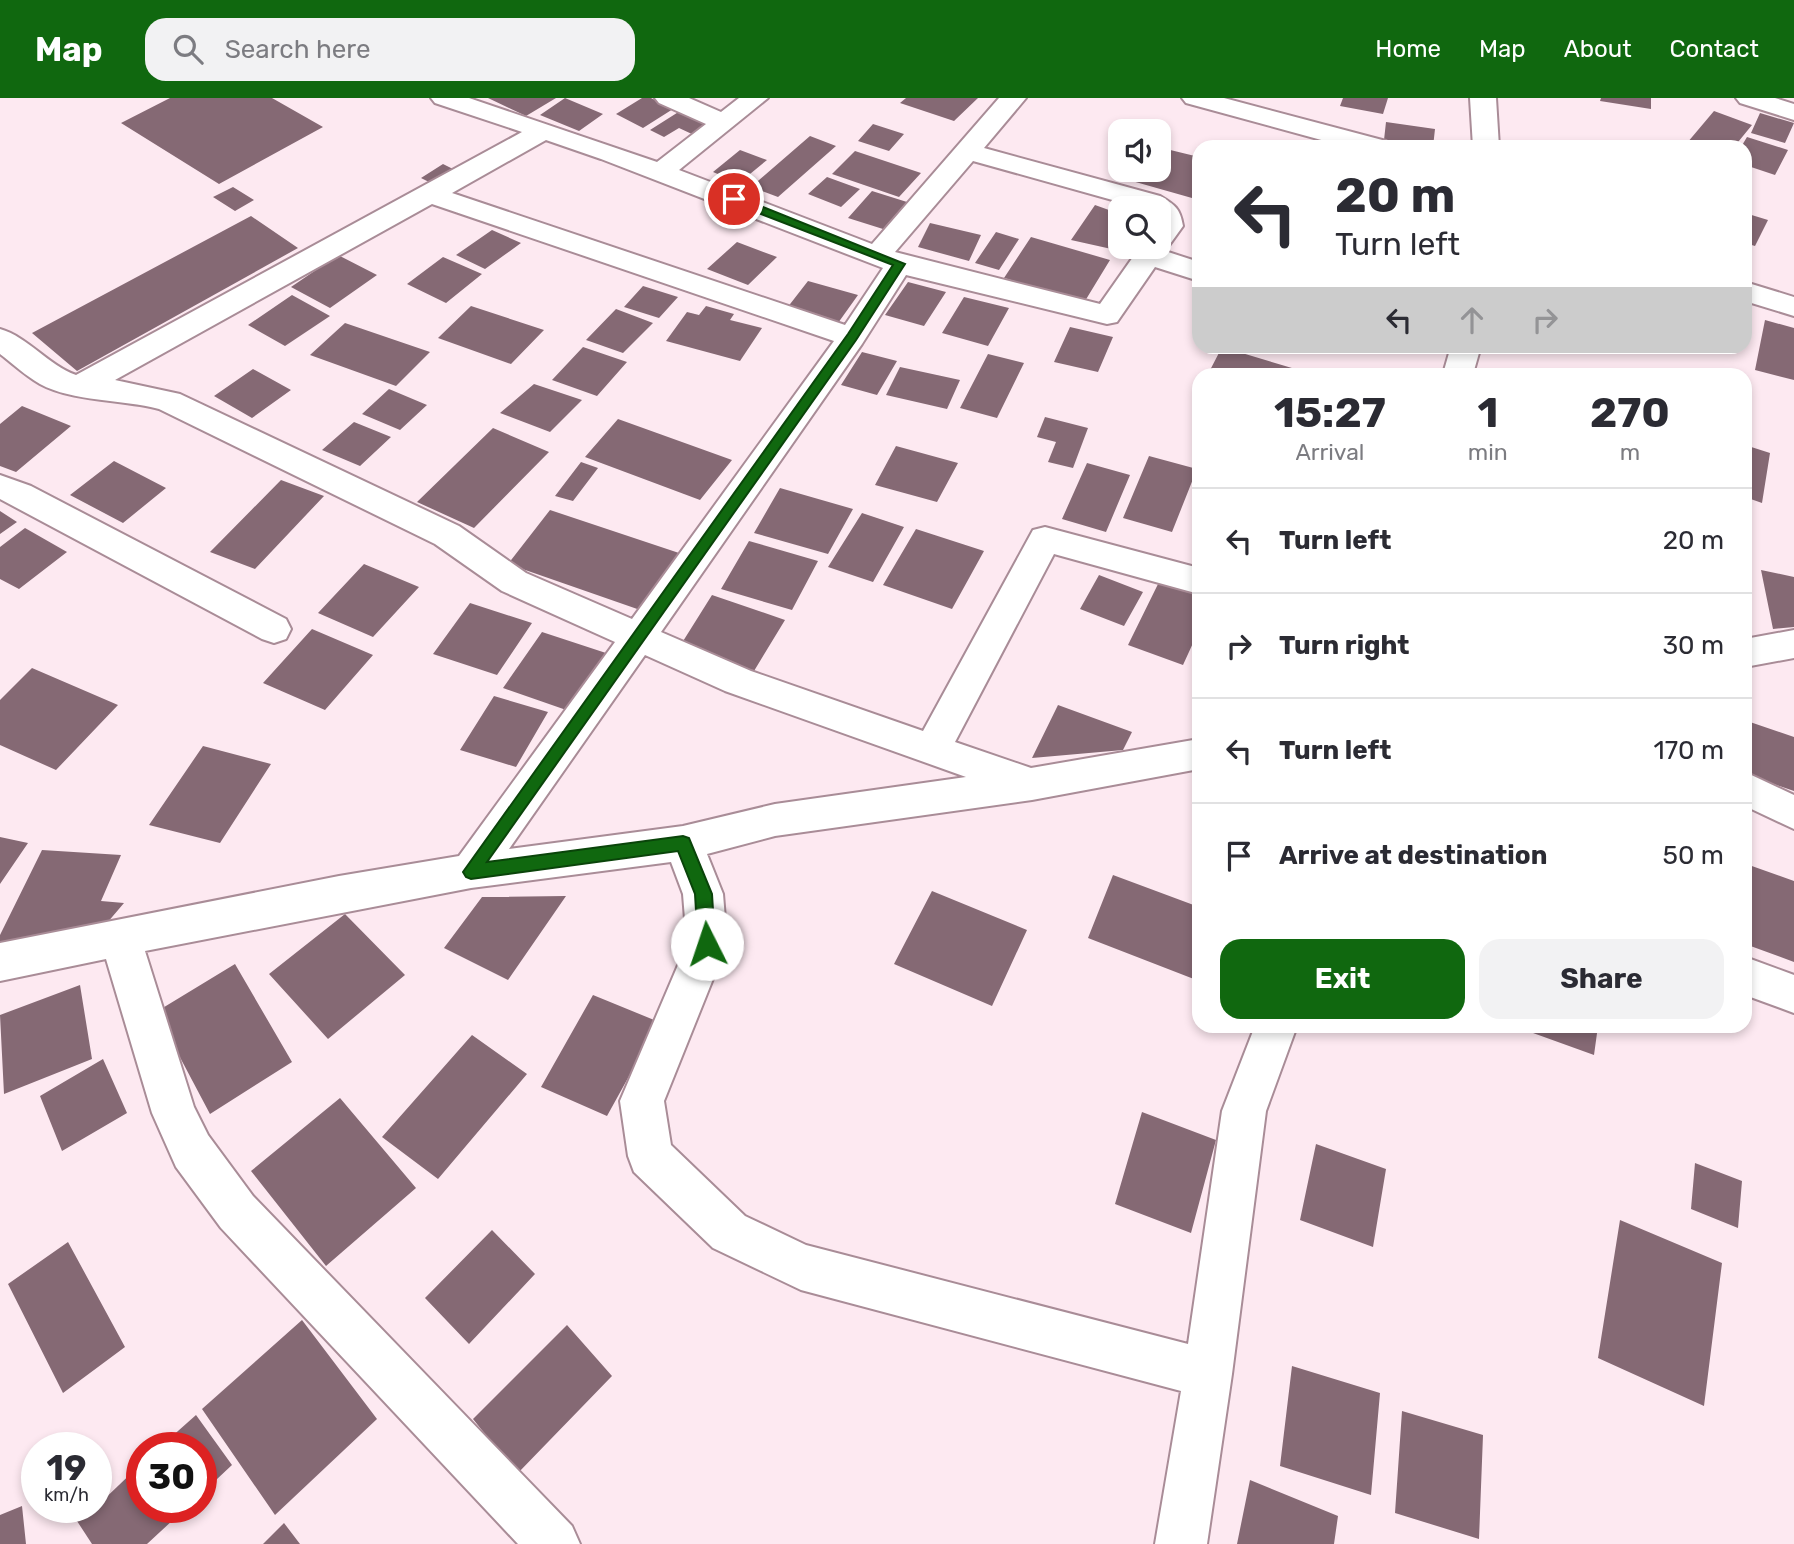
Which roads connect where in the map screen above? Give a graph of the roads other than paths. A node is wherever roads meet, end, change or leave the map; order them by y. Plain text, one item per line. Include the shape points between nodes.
1 (444, 98) edge
2 (668, 98) edge
3 (755, 98) edge
4 (1013, 98) edge
5 (1195, 98) edge
6 (1483, 98) edge
7 (1749, 98) edge
8 (1794, 112) edge
9 (724, 122) junction
10 (544, 131) junction
11 (1351, 140) edge
12 (1486, 140) edge
13 (967, 150) junction
14 (661, 172) junction
15 (430, 194) junction
16 (1129, 196) edge
17 (1171, 257) edge
18 (889, 259) junction
19 (1146, 259) edge
20 (1192, 268) edge
21 (1752, 293) edge
22 (1794, 307) edge
23 (852, 337) junction
24 (0, 339) edge
25 (78, 387) junction
26 (0, 487) edge
27 (1192, 579) edge
28 (274, 629) dead end
29 (638, 638) junction
30 (1794, 644) edge
31 (1752, 652) edge
32 (932, 749) junction
33 (1192, 755) edge
34 (1031, 784) junction
35 (1752, 792) edge
36 (1794, 813) edge
37 (683, 843) junction
38 (471, 872) junction
39 (120, 938) junction
40 (0, 962) edge
41 (1752, 979) edge
42 (1794, 994) edge
43 (1273, 1033) edge
44 (1208, 1374) junction
45 (554, 1544) edge
46 (1181, 1544) edge

1 - 10 street
2 - 9 street
3 - 9 street
4 - 13 street
5 - 11 street
6 - 12 street
7 - 8 street
9 - 14 street
10 - 14 street
10 - 15 street
13 - 16 street
13 - 18 street
14 - 18 street
15 - 23 street
15 - 25 street
17 - 20 street
18 - 19 street via 1107,315
18 - 23 street
21 - 22 street
23 - 29 street
24 - 25 street via 51,377
25 - 29 street via 130,391 169,401 447,535 514,582
26 - 28 street
27 - 32 street via 1045,539
29 - 32 street via 738,681
29 - 38 street
30 - 31 street
32 - 34 street
33 - 34 street
34 - 37 street via 775,820
35 - 36 street
37 - 38 street
37 - 44 street via 703,894 707,944 642,1101 650,1156 729,1232 802,1267
38 - 39 street
39 - 40 street
39 - 45 street via 174,1113 192,1151 237,1212
41 - 42 street
43 - 44 street via 1244,1111
44 - 46 street

